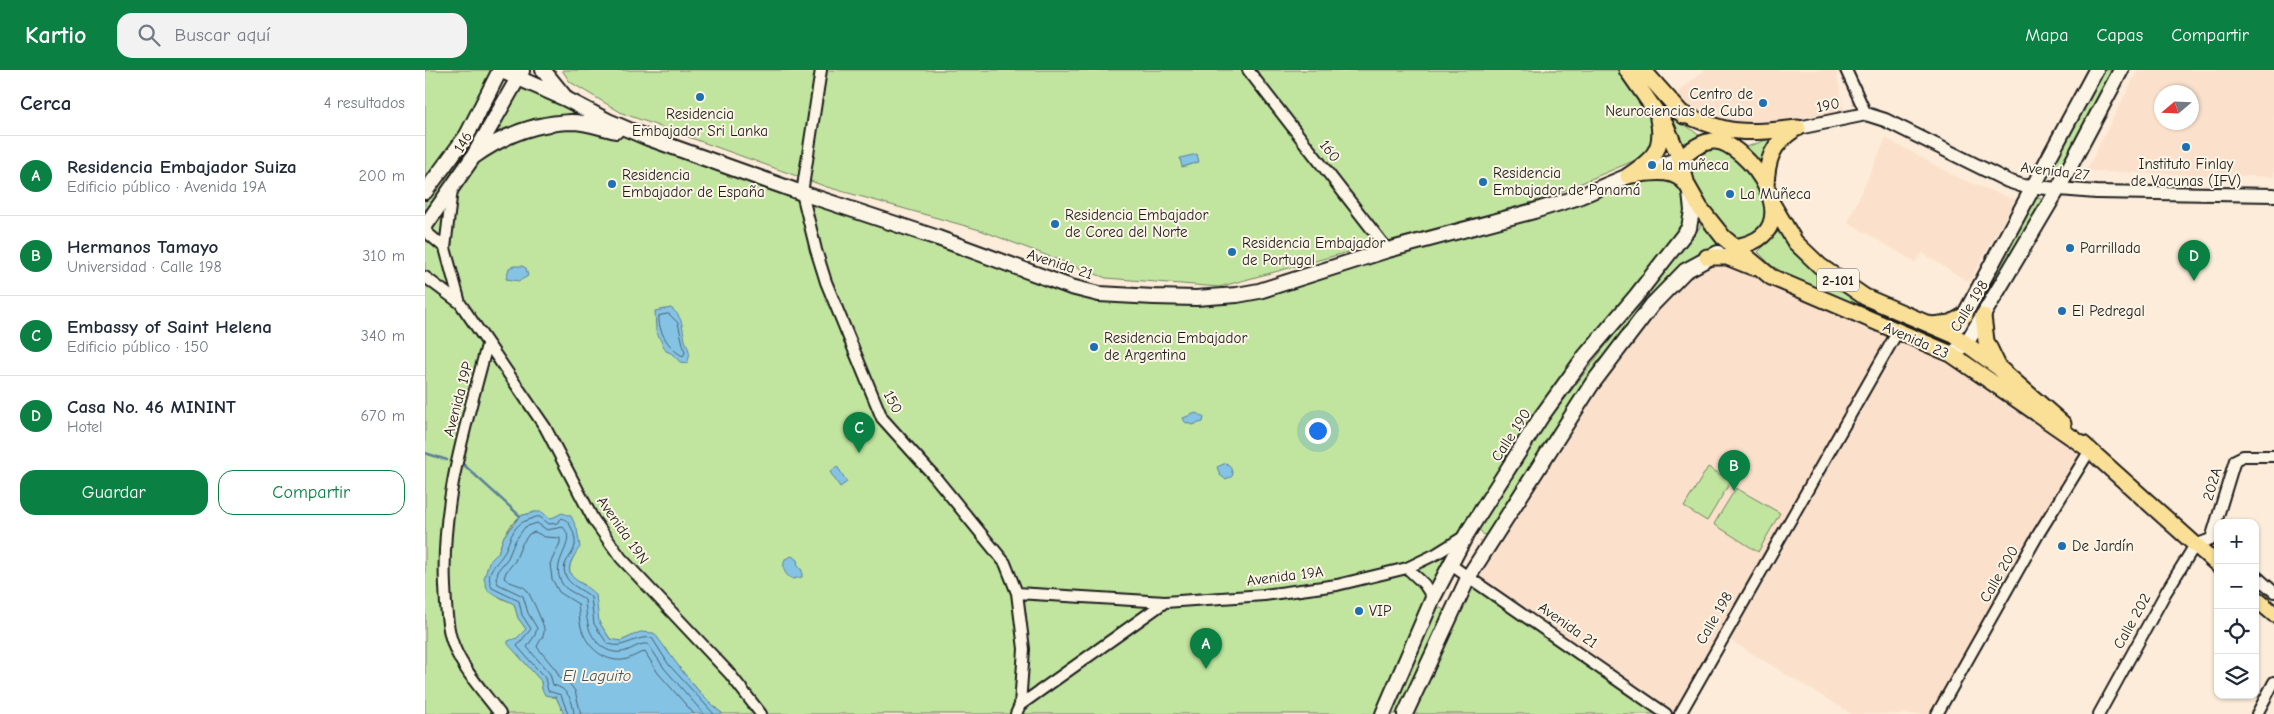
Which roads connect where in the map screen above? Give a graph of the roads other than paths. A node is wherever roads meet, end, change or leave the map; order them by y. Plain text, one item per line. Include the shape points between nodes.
1 (500, 70) edge
2 (543, 70) edge
3 (821, 70) edge
4 (1248, 70) edge
5 (1627, 70) edge
6 (1643, 70) edge
7 (1846, 70) edge
8 (2096, 70) edge
9 (2121, 70) edge
10 (521, 74) edge
11 (566, 99) junction
12 (1655, 108) junction
13 (1677, 111) junction
14 (1866, 114) junction
15 (1798, 128) junction
16 (648, 138) junction
17 (1720, 142) junction
18 (473, 157) junction
19 (1680, 159) junction
20 (1628, 176) junction
21 (1766, 186) junction
22 (2033, 188) junction
23 (453, 189) junction
24 (1689, 189) junction
25 (2057, 189) junction
26 (425, 192) edge
27 (802, 193) junction
28 (2274, 196) edge
29 (1773, 205) junction
30 (425, 226) edge
31 (425, 231) edge
32 (1734, 247) junction
33 (445, 248) junction
34 (1388, 250) junction
35 (1707, 257) junction
36 (451, 273) junction
37 (425, 277) edge
38 (1771, 277) junction
39 (438, 286) junction
40 (460, 303) junction
41 (1965, 315) junction
42 (1983, 316) junction
43 (1927, 325) junction
44 (1898, 331) junction
45 (1960, 340) junction
46 (487, 345) junction
47 (1951, 354) junction
48 (1999, 368) junction
49 (2090, 450) junction
50 (2274, 456) edge
51 (1466, 535) junction
52 (2195, 545) junction
53 (1487, 546) junction
54 (2217, 564) edge
55 (1451, 565) junction
56 (1407, 568) junction
57 (1469, 576) junction
58 (2259, 579) edge
59 (2274, 592) edge
60 (1017, 593) junction
61 (1433, 598) junction
62 (2259, 601) edge
63 (1165, 602) junction
64 (1454, 609) junction
65 (2274, 614) edge
66 (2274, 682) edge
67 (1018, 710) edge
68 (500, 714) edge
69 (761, 714) edge
70 (1383, 714) edge
71 (1405, 714) edge
72 (1666, 714) edge
73 (1679, 714) edge
74 (1937, 714) edge
75 (2099, 714) edge
76 (2257, 714) edge

1 - 10 main road, Avenida 21
1 - 26 main road, 146 via 467,135
2 - 11 main road
3 - 27 street, 150
4 - 34 street, 160
5 - 12 main road
6 - 13 main road
7 - 14 street
8 - 22 main road, Calle 198
9 - 25 main road, Calle 198
10 - 11 main road, Avenida 21
10 - 18 main road, 146
11 - 16 main road, Avenida 21 via 608,122
12 - 19 main road
12 - 20 main road via 1660,129 1659,146 1649,161
13 - 15 main road via 1725,131 1749,133
13 - 17 main road
14 - 15 street, 190
14 - 22 street, Avenida 27 via 1885,120 2008,181
15 - 17 main road
15 - 21 main road via 1780,139 1771,156
16 - 18 main road via 585,124 558,124 527,129 501,139
16 - 27 main road, Avenida 21
17 - 19 main road via 1695,147
17 - 21 main road via 1749,163
18 - 23 main road, 146
19 - 20 main road, Avenida 21
19 - 24 main road
20 - 24 main road via 1650,172 1672,174 1682,178
20 - 34 main road, Avenida 21 via 1534,211
21 - 29 main road, Avenida 23
22 - 25 street, Avenida 27
22 - 41 main road, Calle 198
23 - 30 main road, 146
23 - 33 street
24 - 32 main road, Avenida 23 via 1723,238
24 - 51 main road, Calle 190 via 1692,211 1689,228 1585,356 1541,417
25 - 28 street, Avenida 27
25 - 42 main road, Calle 198
27 - 34 main road, Avenida 21 via 1099,294 1196,298 1237,295
27 - 60 street, 150 via 826,282 882,418 1005,563
29 - 32 main road via 1767,232 1746,245
29 - 43 main road, Avenida 23 / 2-101 via 1795,242 1821,266 1865,297
31 - 33 street
32 - 35 main road
32 - 38 main road, Avenida 23 / 2-101
33 - 36 street
35 - 38 main road via 1727,257
35 - 53 main road via 1685,270 1592,384 1520,500
36 - 39 street
36 - 40 street
37 - 39 street
38 - 44 main road, Avenida 23 / 2-101
39 - 40 street
40 - 46 street, Avenida 19N
41 - 43 main road via 1951,323
41 - 45 main road, Calle 198
42 - 45 main road, Calle 198
42 - 48 main road via 1986,341
43 - 45 main road, Avenida 23 / 2-101
44 - 47 main road, Avenida 23 / 2-101
44 - 73 street, Calle 198
45 - 47 main road, Calle 198
45 - 48 main road, Avenida 23 / 2-101
46 - 68 street, Avenida 19P via 447,504 443,558 451,639 460,659
46 - 69 street, Avenida 19N via 545,428 593,518 621,558 731,674
47 - 49 main road, Avenida 23 / 2-101
48 - 49 main road, Avenida 23 / 2-101
49 - 52 main road, Avenida 23 / 2-101
49 - 74 street, Calle 200 via 2039,533
50 - 52 street, 202A via 2243,456 2235,460 2211,539
51 - 53 main road
51 - 55 main road, Calle 190
51 - 56 street, Avenida 19A
52 - 54 main road, Avenida 23 / 2-101
52 - 75 street, Calle 202
53 - 57 main road
55 - 57 street, Avenida 21
55 - 61 main road, Calle 190
56 - 61 street
56 - 63 street, Avenida 19A via 1329,586 1264,595
57 - 64 main road
57 - 72 street, Avenida 21
58 - 59 street
60 - 63 street, Avenida 19A
60 - 67 street, 150 via 1024,650
61 - 64 main road
61 - 70 main road, Calle 190
62 - 65 main road
63 - 67 street
64 - 71 main road
66 - 76 street

